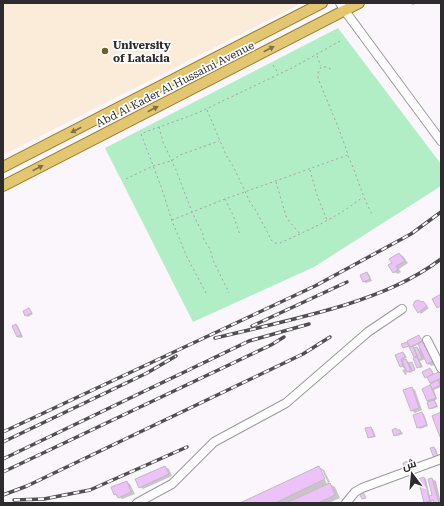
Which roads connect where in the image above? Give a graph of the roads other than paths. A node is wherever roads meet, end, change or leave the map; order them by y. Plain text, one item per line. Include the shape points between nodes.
1 (322, 3) edge
2 (359, 3) edge
3 (342, 7) edge
4 (441, 141) edge
5 (3, 167) edge
6 (3, 186) edge
7 (402, 309) dead end
8 (427, 340) dead end
9 (441, 368) edge
10 (441, 459) edge
11 (137, 503) edge
12 (346, 503) edge

1 -> 5 main road, Abd Al Kader Al Hussaini Avenue
2 - 3 main road, Abd Al Kader Al Hussaini Avenue
3 - 4 street
6 -> 3 main road, Abd Al Kader Al Hussaini Avenue
7 - 11 street via 368,332 286,403 214,442 172,484
8 - 9 street
10 - 12 street via 362,488

